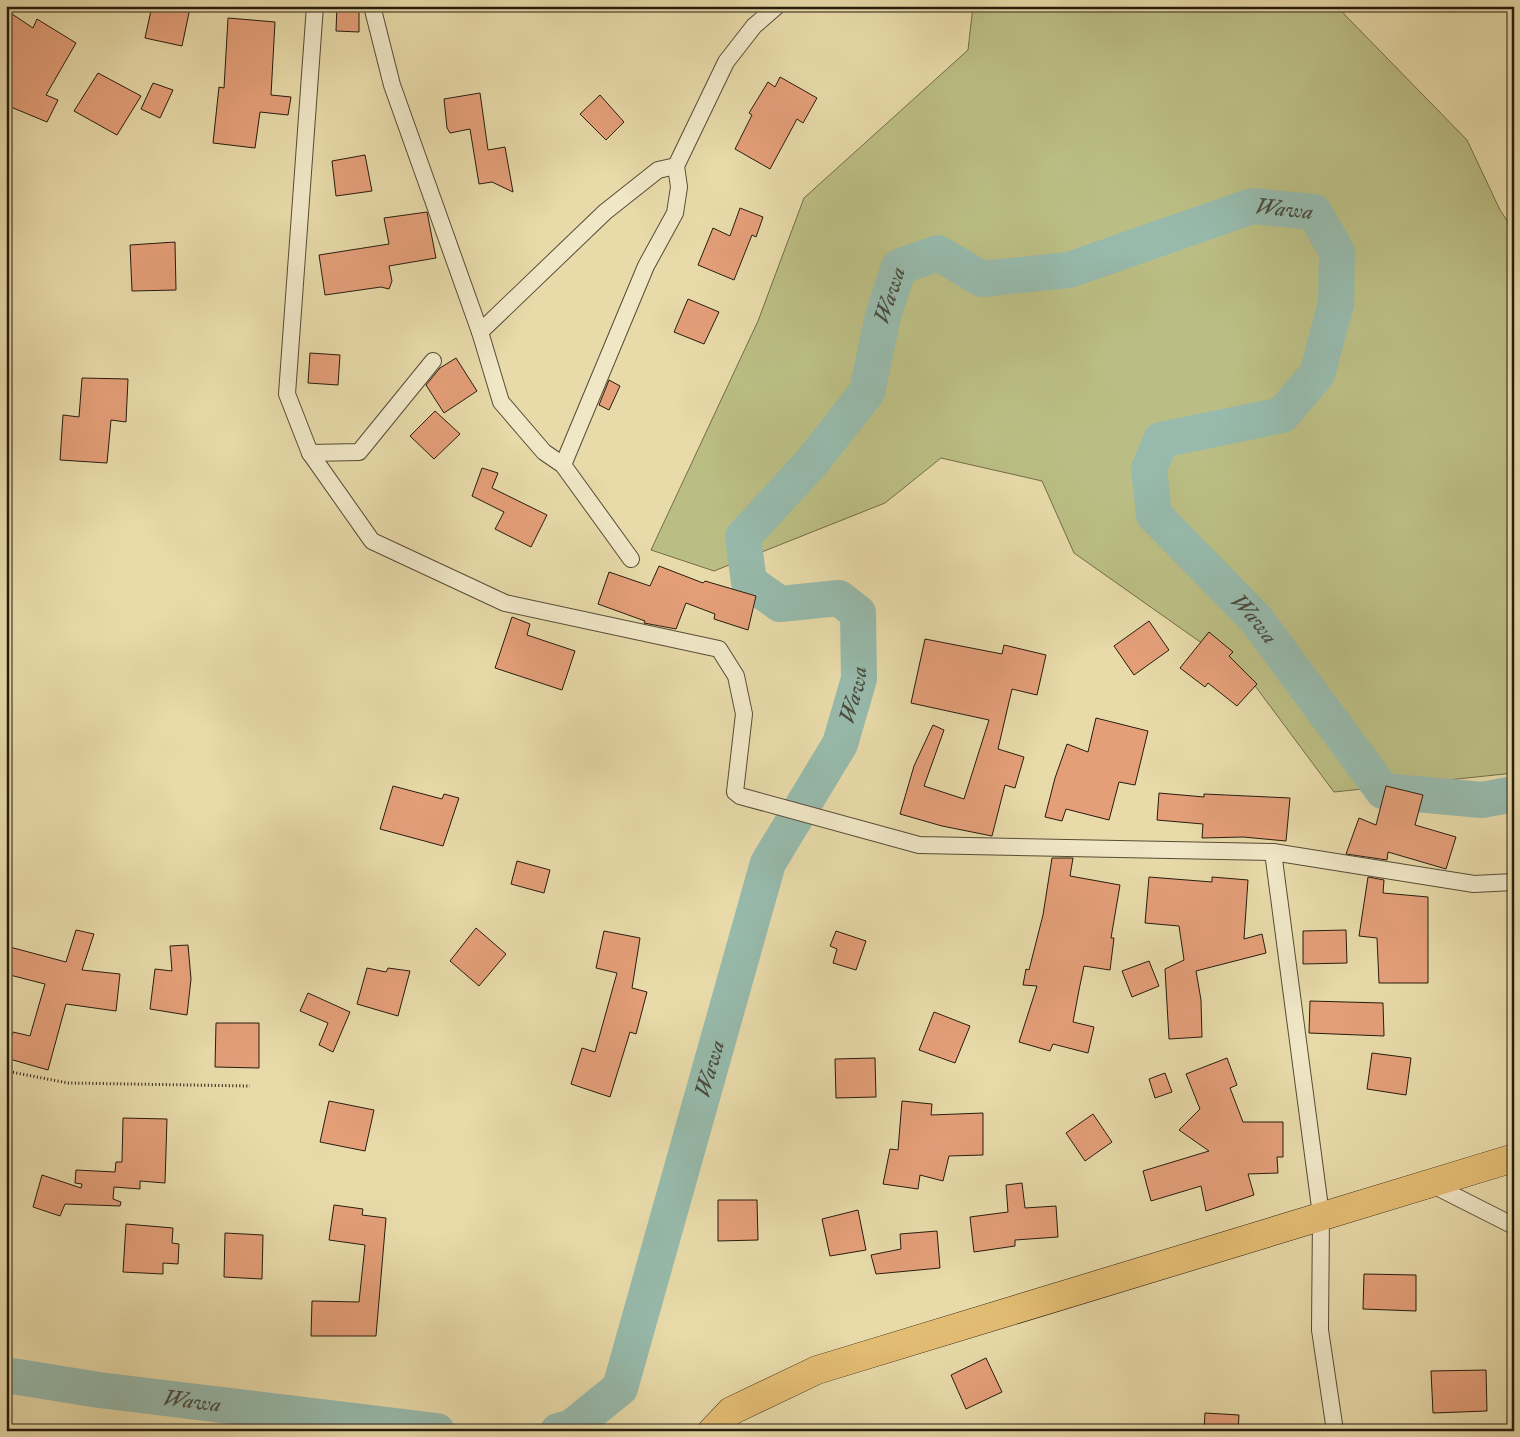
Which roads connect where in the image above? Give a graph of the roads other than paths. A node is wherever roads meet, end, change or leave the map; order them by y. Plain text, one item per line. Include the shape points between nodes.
1 (314, 6) edge
2 (372, 6) edge
3 (777, 6) edge
4 (676, 166) junction
5 (480, 332) junction
6 (433, 361) dead end
7 (310, 452) junction
8 (564, 465) junction
9 (631, 559) dead end
10 (1273, 852) junction
11 (1514, 882) edge
12 (1514, 1158) edge
13 (1429, 1183) junction
14 (1321, 1215) junction
15 (1514, 1226) edge
16 (712, 1431) edge
17 (1334, 1431) edge

1 - 7 street via 287,394
2 - 5 street via 392,84
3 - 4 street via 754,26 726,62
4 - 5 street via 658,170 605,212
4 - 8 street via 679,187 675,213 646,266
5 - 8 street via 501,402 544,452
6 - 7 street via 359,452
7 - 10 street via 372,541 506,603 719,649 736,676 744,714 735,792 740,796 918,845
8 - 9 street
10 - 11 street via 1474,884
10 - 14 street
12 - 13 highway
13 - 14 highway
13 - 15 street
14 - 16 highway via 817,1370 730,1411
14 - 17 street via 1320,1330

